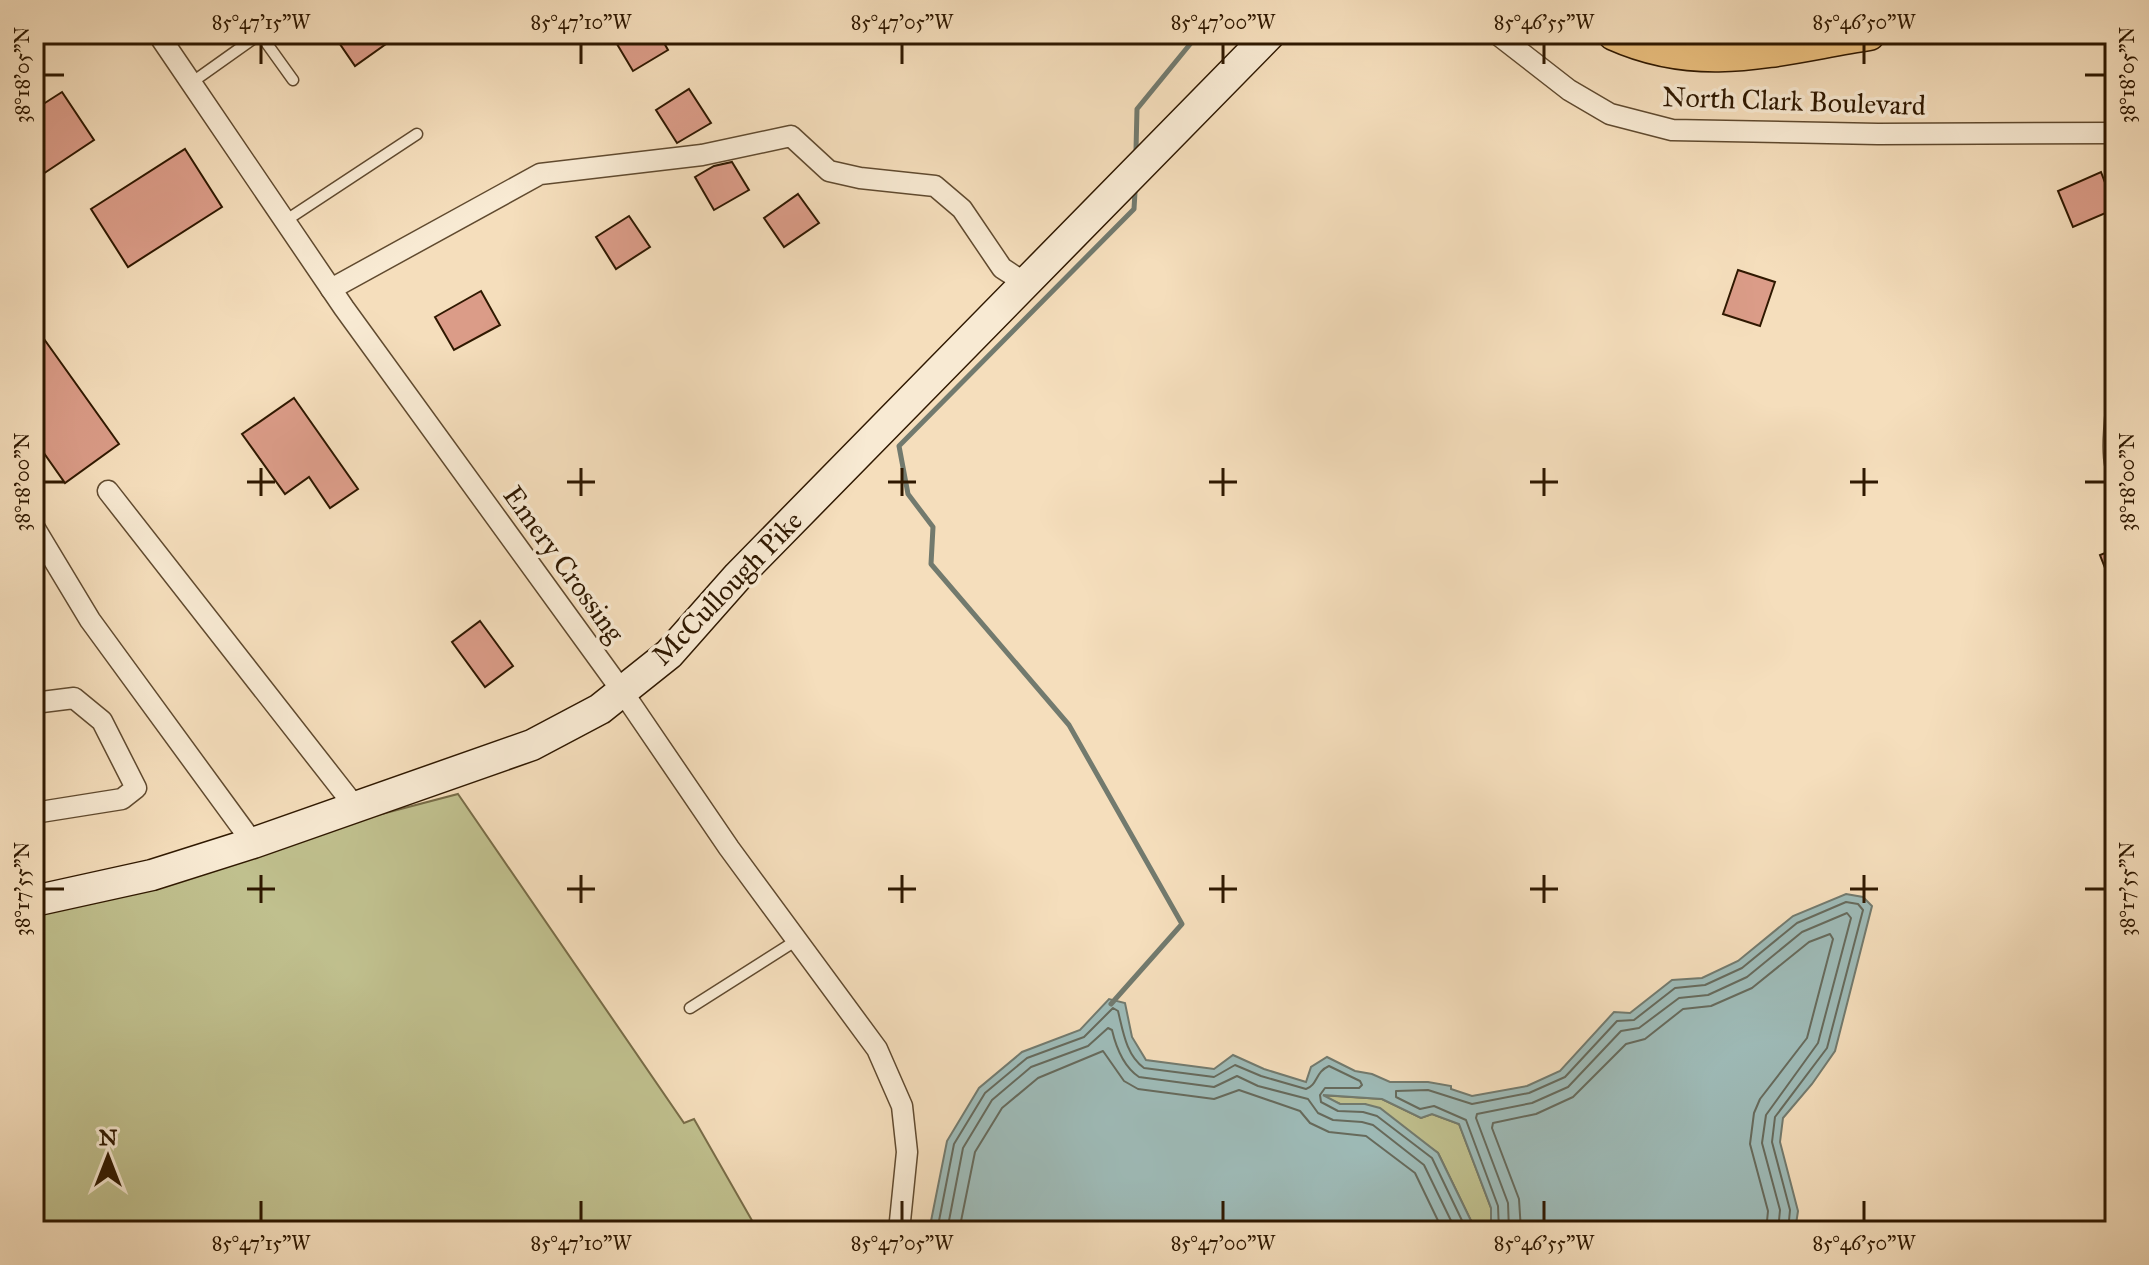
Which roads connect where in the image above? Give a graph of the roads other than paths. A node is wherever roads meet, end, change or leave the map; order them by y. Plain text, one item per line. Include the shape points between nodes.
1 (158, 34) edge
2 (260, 34) edge
3 (1270, 34) edge
4 (1497, 34) edge
5 (1614, 34) edge
6 (1869, 34) edge
7 (293, 80) dead end
8 (191, 83) junction
9 (2115, 133) edge
10 (417, 134) dead end
11 (285, 221) junction
12 (1025, 283) junction
13 (331, 289) junction
14 (2115, 385) edge
15 (2115, 478) edge
16 (108, 491) dead end
17 (34, 527) edge
18 (622, 691) junction
19 (34, 703) edge
20 (357, 809) junction
21 (34, 813) edge
22 (253, 843) junction
23 (34, 901) edge
24 (797, 940) junction
25 (690, 1008) dead end
26 (899, 1231) edge

1 - 8 street, Emery Crossing
2 - 7 lane
2 - 8 lane
3 - 12 street, McCullough Pike
4 - 9 street, North Clark Boulevard via 1569,90 1610,114 1672,130
5 - 6 main road via 1643,47 1728,57
8 - 11 street, Emery Crossing
10 - 11 lane
11 - 13 street, Emery Crossing
12 - 13 street via 1002,268 962,209 935,186 829,171 791,136 702,155 540,174
12 - 18 street, McCullough Pike via 669,654
13 - 18 street, Emery Crossing
14 - 15 lane via 2110,459
16 - 20 street
17 - 22 street via 90,620
18 - 20 street, McCullough Pike via 600,709 532,745
18 - 24 street, Emery Crossing
19 - 21 street via 74,698 102,721 136,788 122,799
20 - 22 street, McCullough Pike
22 - 23 street, McCullough Pike via 152,875
24 - 25 lane
24 - 26 street, Emery Crossing via 877,1049 902,1106 907,1152

